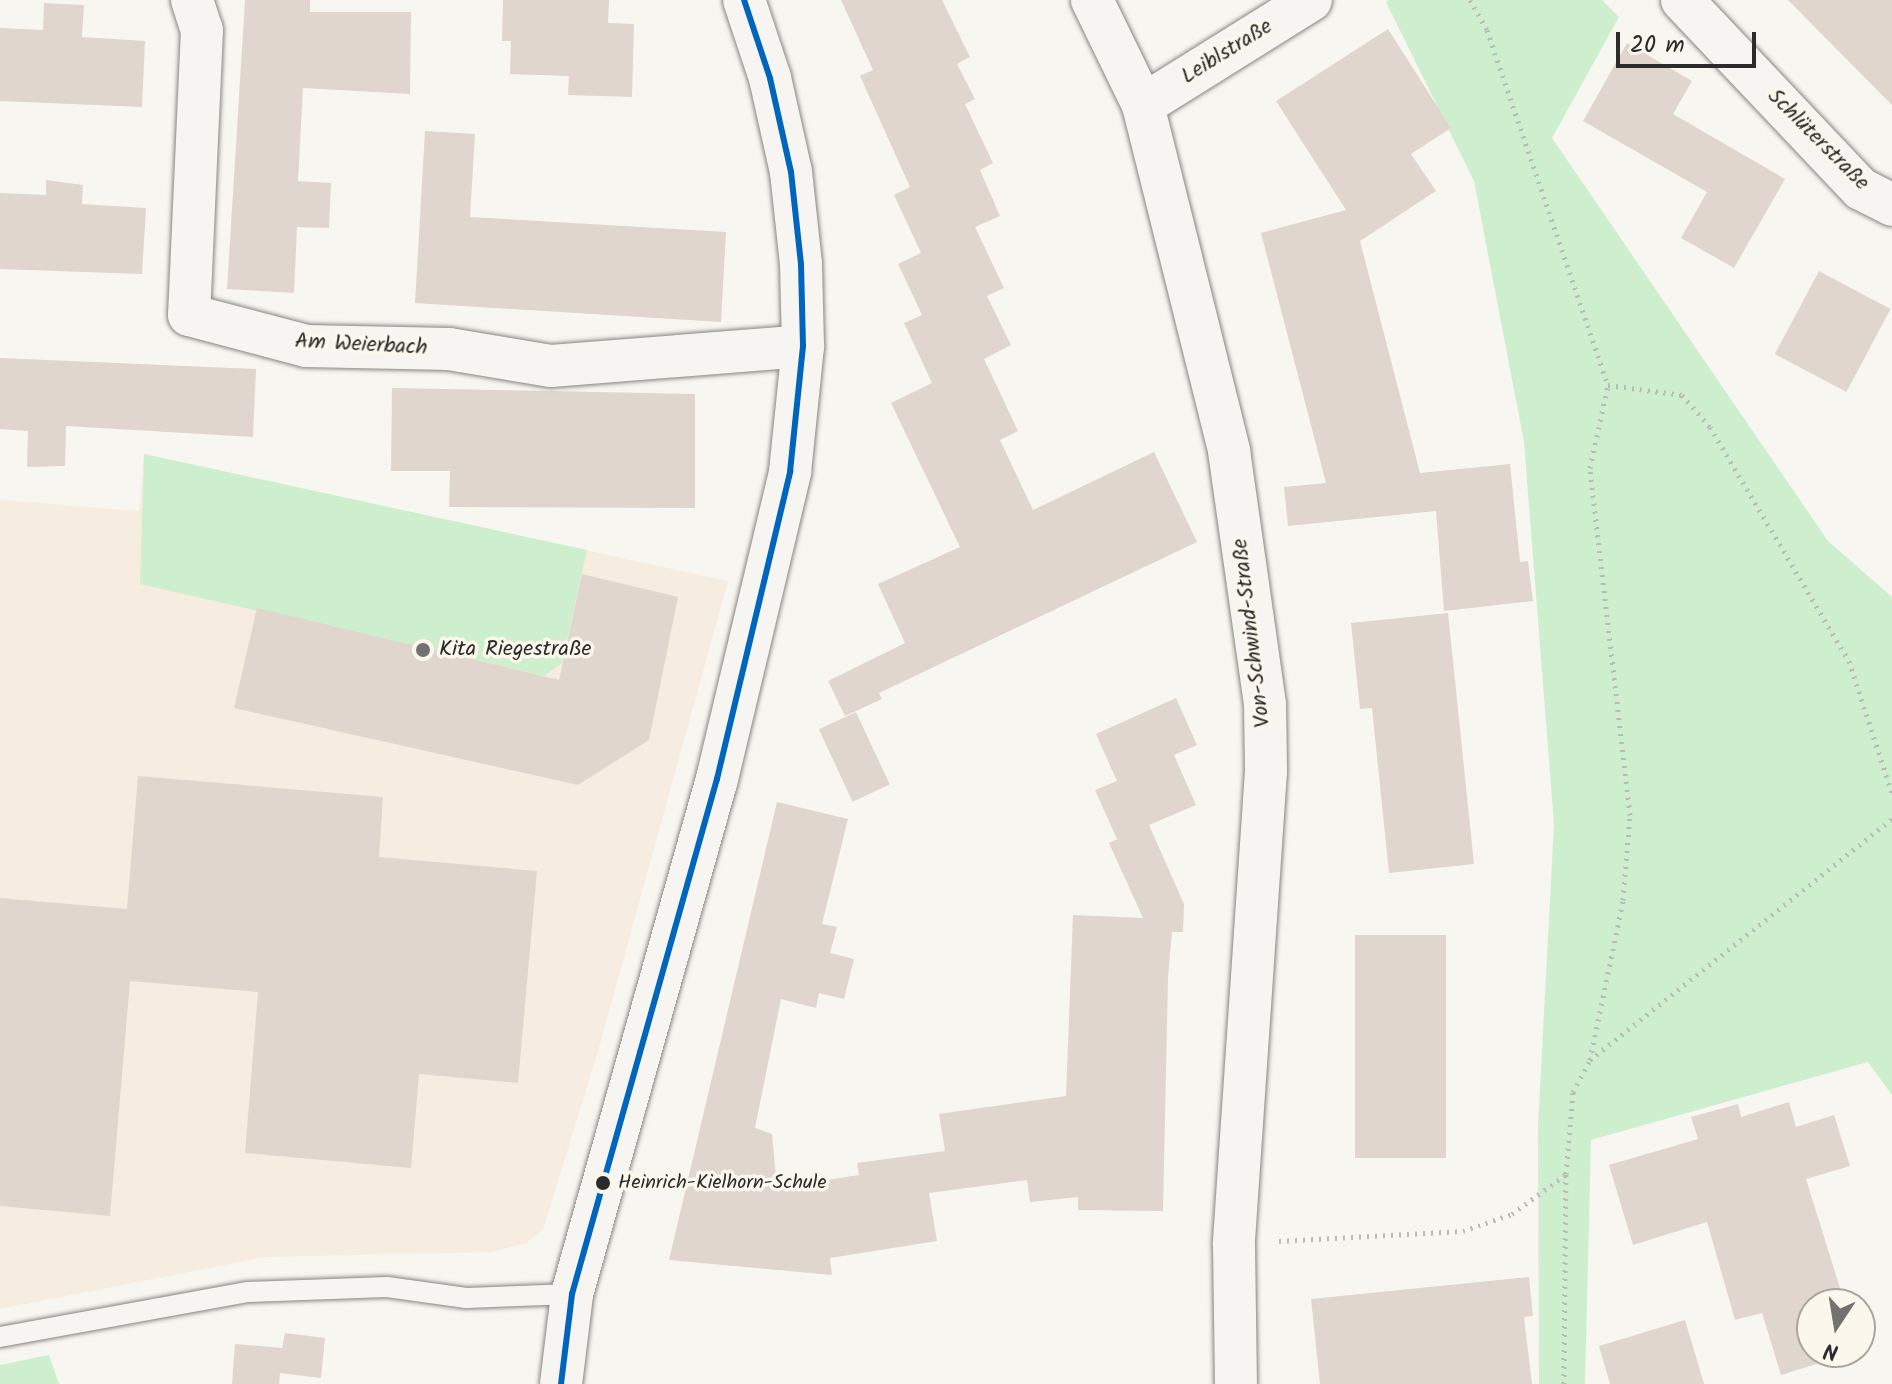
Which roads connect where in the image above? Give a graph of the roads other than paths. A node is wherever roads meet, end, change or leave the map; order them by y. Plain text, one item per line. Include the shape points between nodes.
1 (177, 0) edge
2 (184, 0) edge
3 (192, 0) edge
4 (744, 0) edge
5 (1092, 0) edge
6 (1311, 0) edge
7 (1682, 0) edge
8 (1143, 105) junction
9 (1892, 205) edge
10 (803, 346) junction
11 (572, 1294) junction
12 (0, 1337) edge
13 (561, 1384) edge
14 (1236, 1384) edge

1 - 2 street
3 - 10 street, Am Weierbach via 202,30 189,315 306,346 449,349 551,366
4 - 10 street via 770,78 791,172
5 - 8 street, Von-Schwind-Straße
6 - 8 street, Leiblstraße
7 - 9 street, Schlüterstraße via 1861,189
8 - 14 street, Von-Schwind-Straße via 1229,451 1265,705 1266,771 1234,1244
10 - 11 street via 790,472 766,589
11 - 12 lane via 466,1298 387,1287 248,1292
11 - 13 street

